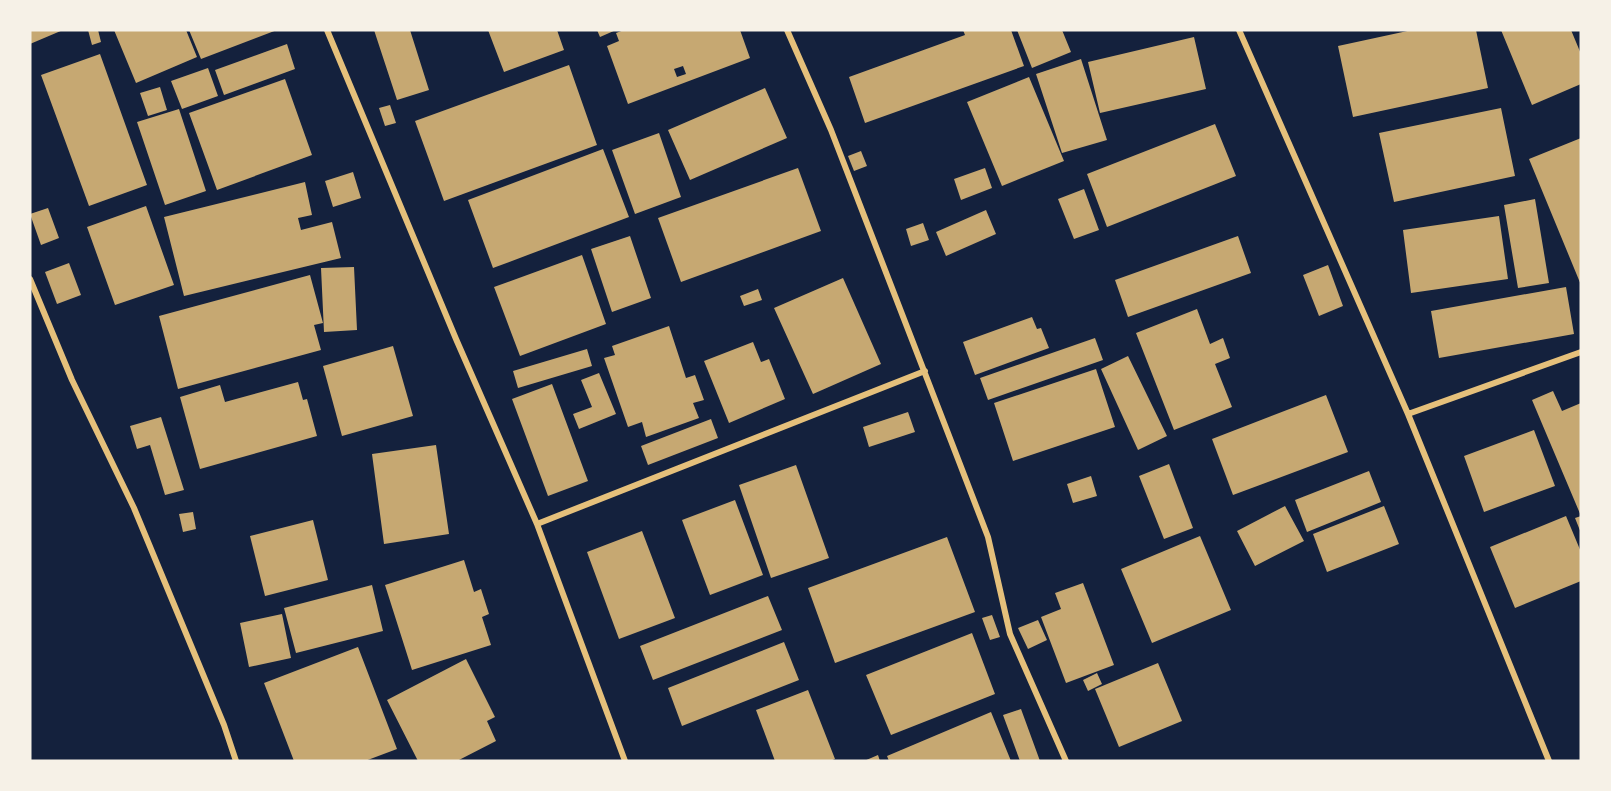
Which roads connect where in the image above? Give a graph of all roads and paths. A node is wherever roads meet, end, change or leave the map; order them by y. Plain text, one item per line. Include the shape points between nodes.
1 (327, 30) edge
2 (787, 30) edge
3 (1239, 30) edge
4 (30, 279) edge
5 (1581, 352) edge
6 (925, 371) junction
7 (1408, 414) junction
8 (537, 524) junction
9 (236, 761) edge
10 (626, 761) edge
11 (1066, 761) edge
12 (1548, 761) edge

1 - 8 street
2 - 6 street via 831,129
3 - 7 street
4 - 9 street via 72,380 134,508
5 - 7 street
6 - 8 street
6 - 11 street via 988,537 1010,634
7 - 12 street
8 - 10 street

